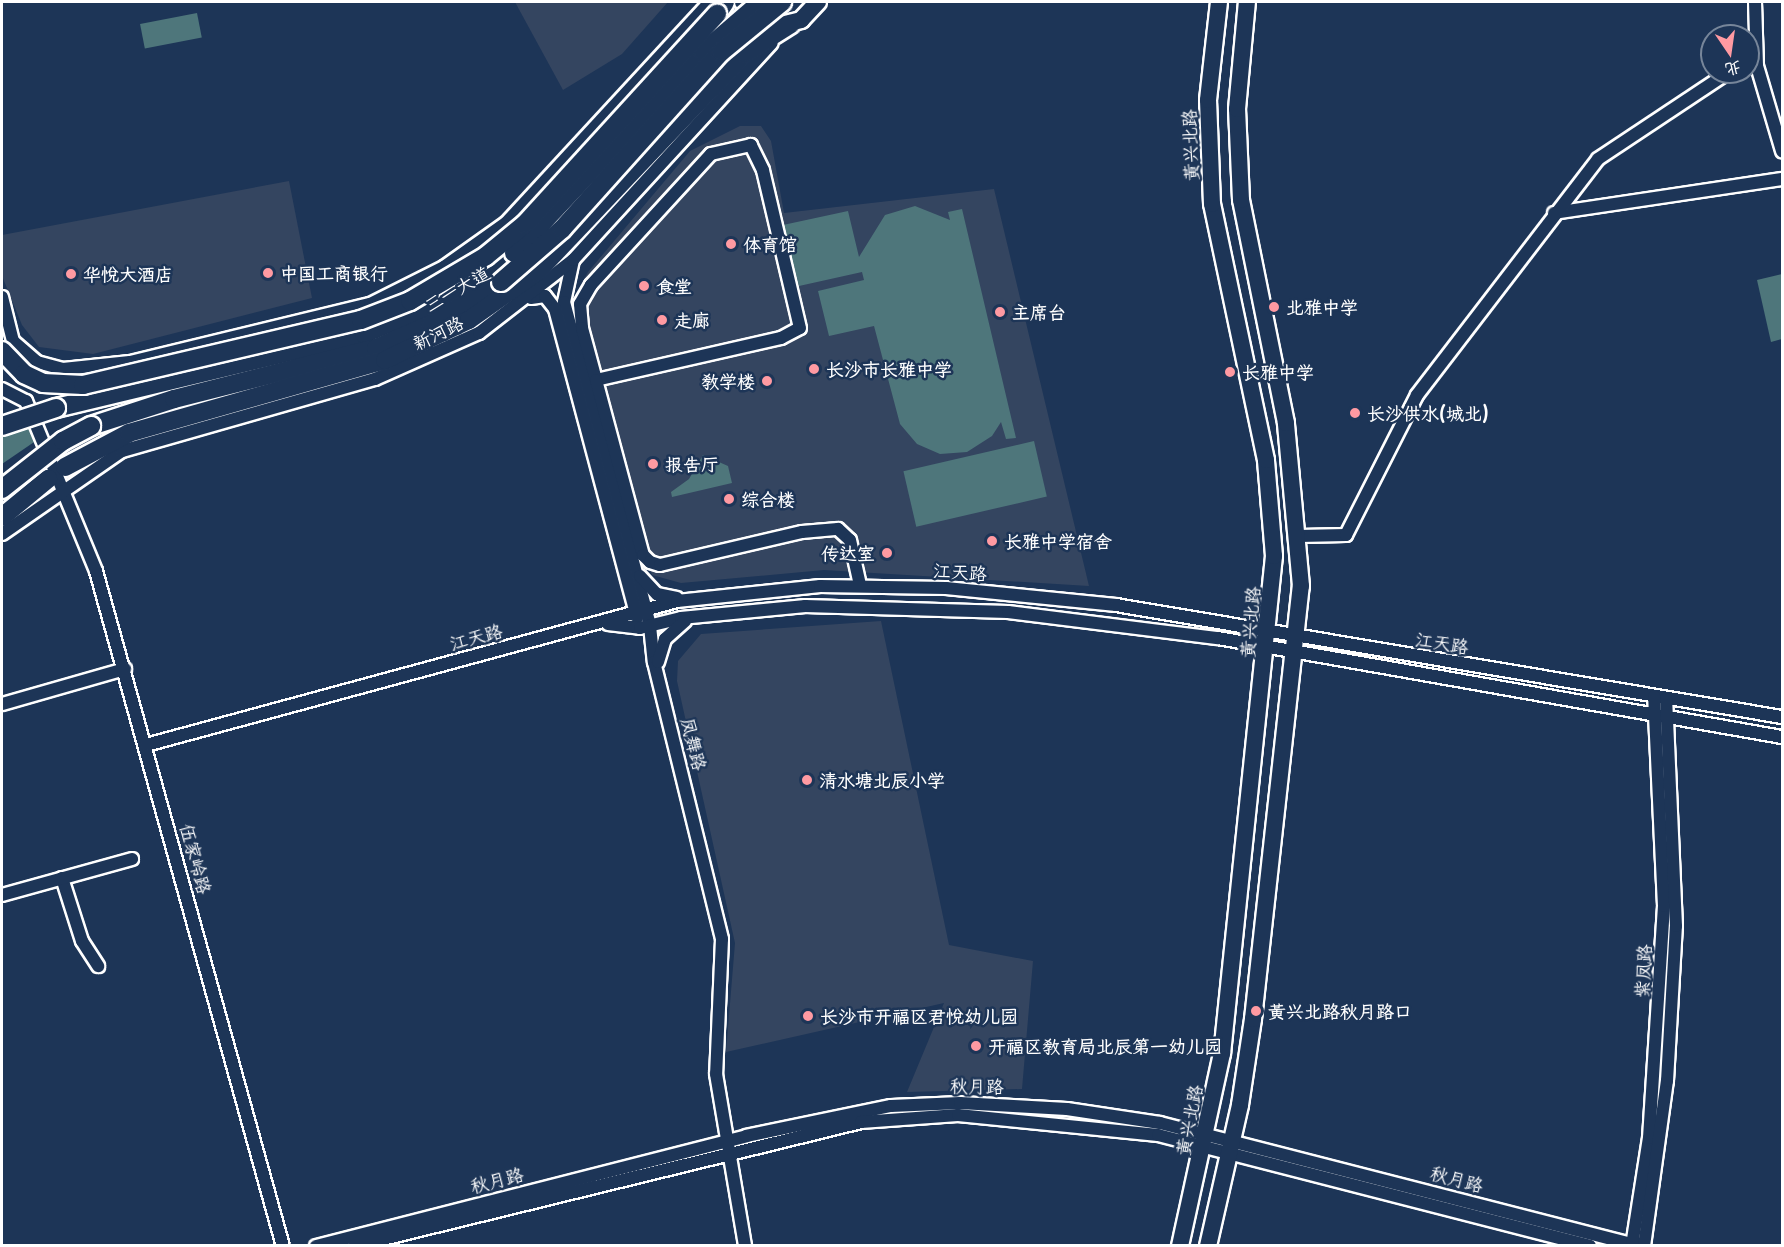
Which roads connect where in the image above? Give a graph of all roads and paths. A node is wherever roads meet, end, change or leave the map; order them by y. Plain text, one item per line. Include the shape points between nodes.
1 (743, 2) edge
2 (761, 2) edge
3 (782, 2) edge
4 (1219, 2) edge
5 (1247, 2) edge
6 (1755, 2) edge
7 (717, 6) edge
8 (808, 12) edge
9 (1754, 24) edge
10 (1711, 84) edge
11 (1760, 84) edge
12 (1782, 151) edge
13 (1782, 179) edge
14 (1554, 213) junction
15 (497, 248) junction
16 (573, 260) junction
17 (525, 291) junction
18 (470, 293) junction
19 (2, 297) edge
20 (362, 320) junction
21 (417, 321) junction
22 (2, 351) edge
23 (37, 362) junction
24 (382, 362) junction
25 (596, 380) junction
26 (2, 389) edge
27 (20, 396) junction
28 (2, 426) edge
29 (65, 467) dead end
30 (56, 483) junction
31 (2, 489) edge
32 (28, 496) junction
33 (2, 504) edge
34 (2, 517) edge
35 (2, 534) edge
36 (1299, 536) junction
37 (635, 566) junction
38 (860, 585) junction
39 (629, 588) junction
40 (693, 598) junction
41 (641, 610) junction
42 (700, 616) junction
43 (612, 618) junction
44 (645, 627) junction
45 (1268, 639) junction
46 (1296, 644) junction
47 (124, 669) junction
48 (659, 681) junction
49 (1660, 697) junction
50 (2, 704) edge
51 (1661, 717) junction
52 (1782, 717) edge
53 (1782, 737) edge
54 (146, 748) junction
55 (132, 859) dead end
56 (63, 878) junction
57 (2, 895) edge
58 (98, 966) dead end
59 (1205, 1140) junction
60 (727, 1146) junction
61 (1231, 1146) junction
62 (283, 1245) edge
63 (316, 1245) edge
64 (354, 1245) edge
65 (745, 1245) edge
66 (1180, 1245) edge
67 (1209, 1245) edge
68 (1590, 1245) edge
69 (1636, 1245) edge

1 - 8 main road via 760,20
2 - 18 highway, 三一大道, bridge via 702,52 540,230
3 - 18 highway, 三一大道, bridge via 698,76 562,229
4 - 45 main road, 黄兴北路 via 1208,100 1209,169 1221,258 1272,498
5 - 36 main road via 1237,109 1241,200 1286,423
6 - 9 street
7 - 15 highway, bridge via 572,177
7 - 23 street via 540,192 470,251 411,286 336,314 130,362 80,369
8 - 16 street, 新河路 via 748,67
8 - 17 highway via 746,52
10 - 14 street via 1598,159
11 - 12 street
13 - 14 street
14 - 36 street via 1417,395 1346,535
15 - 18 highway, bridge
15 - 20 highway, bridge via 429,291
16 - 17 street, 新河路
16 - 37 street, 凤舞路 via 564,302
17 - 18 highway
17 - 24 highway
17 - 30 street, 新河路 via 478,333 411,366 163,435
17 - 39 street, 凤舞路 via 545,296 555,309
18 - 21 highway, 三一大道
19 - 23 street via 14,341
20 - 21 highway, bridge
20 - 22 highway, bridge via 83,385 43,383 24,374
21 - 24 highway
21 - 28 highway, 三一大道, bridge via 56,408
21 - 31 highway, 三一大道, bridge via 339,359 174,399 91,426 63,441
23 - 27 street
24 - 29 highway via 129,432
25 - 25 street via 580,314 591,285 711,154 751,145 763,170 800,328 781,338
25 - 38 street via 643,555 650,562 660,565 802,532 837,529 850,540
26 - 27 street
27 - 30 street, 伍家岭路
30 - 32 highway
30 - 35 street, 新河路
30 - 47 street, 伍家岭路
32 - 33 highway
32 - 34 highway
36 - 46 main road
37 - 40 street via 657,594
37 - 41 street, 凤舞路
38 - 40 street, 江天路 via 772,588
38 - 45 street, 江天路 via 1116,605
39 - 41 street, 凤舞路
39 - 43 street via 627,602
40 - 41 street, 江天路
41 - 43 street, 江天路
41 - 44 street, 凤舞路
42 - 44 street, 江天路
42 - 45 street, 江天路 via 805,606 940,607
42 - 48 street via 680,624 664,639
43 - 54 street, 江天路
44 - 48 street, 凤舞路
44 - 54 street, 江天路 via 612,623
45 - 46 street, 江天路
45 - 59 main road, 黄兴北路 via 1227,1013
46 - 49 street, 江天路
46 - 51 street, 江天路
46 - 61 main road via 1253,1018
47 - 50 street
47 - 54 street, 伍家岭路
48 - 60 street, 凤舞路 via 722,939 714,1041
49 - 51 street, 紫凤路
49 - 52 street, 江天路
51 - 53 street, 江天路
51 - 69 street, 紫凤路 via 1664,906 1649,1138
54 - 62 street, 伍家岭路
55 - 56 street
56 - 57 street
56 - 58 street via 82,942
59 - 60 street, 秋月路 via 1067,1109 932,1103 859,1111
59 - 61 street, 秋月路
59 - 66 main road, 黄兴北路
60 - 63 street, 秋月路
60 - 64 street, 秋月路
60 - 65 street, 凤舞路
61 - 67 main road
61 - 68 street, 秋月路
61 - 69 street, 秋月路

